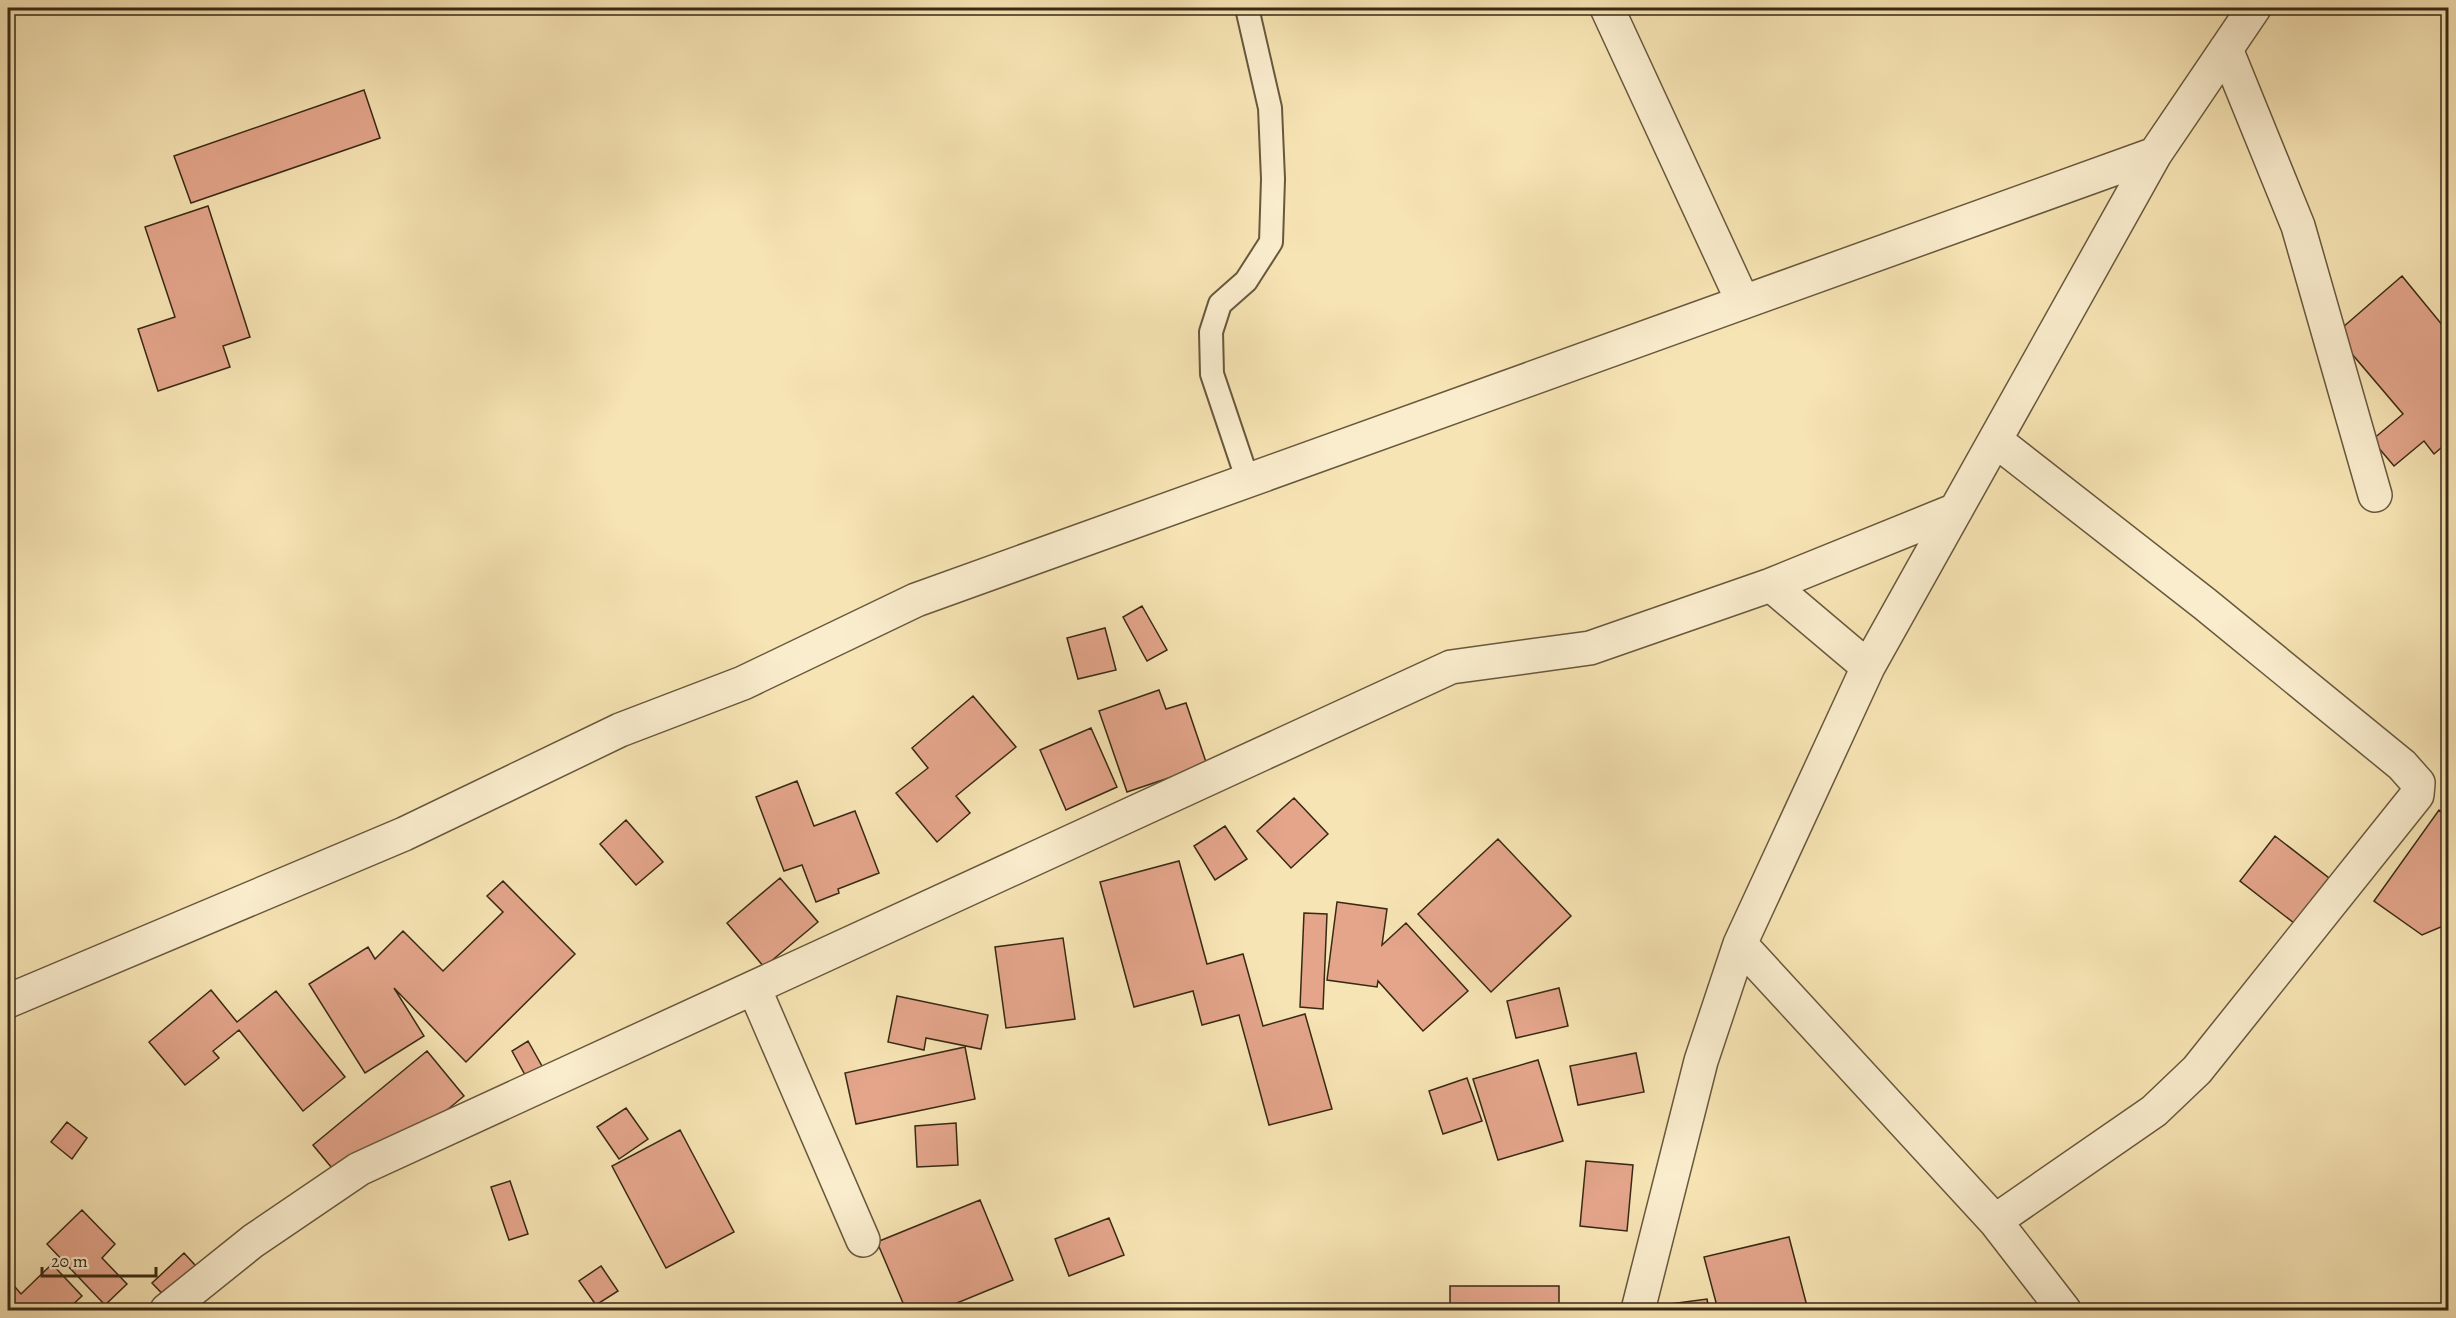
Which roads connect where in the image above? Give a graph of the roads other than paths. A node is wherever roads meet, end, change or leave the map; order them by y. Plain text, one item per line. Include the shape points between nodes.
1 (1247, 8) edge
2 (1607, 8) edge
3 (2254, 8) edge
4 (2226, 49) junction
5 (2155, 154) junction
6 (1743, 302) junction
7 (1995, 440) junction
8 (1248, 481) junction
9 (2375, 495) dead end
10 (1956, 510) junction
11 (1772, 585) junction
12 (1868, 667) junction
13 (1740, 945) junction
14 (754, 988) junction
15 (8, 1001) edge
16 (1995, 1221) junction
17 (863, 1240) dead end
18 (167, 1311) edge
19 (1638, 1311) edge
20 (2064, 1311) edge

1 - 8 lane via 1270,108 1271,242 1246,280 1220,304 1211,333 1212,374
2 - 6 street
3 - 4 street
4 - 5 street
4 - 9 street via 2298,226
5 - 6 street
5 - 7 street
6 - 8 street
7 - 10 street
7 - 16 street via 2205,604 2402,765 2418,783 2417,795 2197,1070 2154,1111
8 - 15 street via 916,600 743,683 620,730 404,834
10 - 11 street
10 - 12 street
11 - 12 street
11 - 14 street via 1590,648 1451,667
12 - 13 street
13 - 16 street
13 - 19 street via 1701,1061
14 - 17 street
14 - 18 street via 359,1169 253,1241
16 - 20 street

